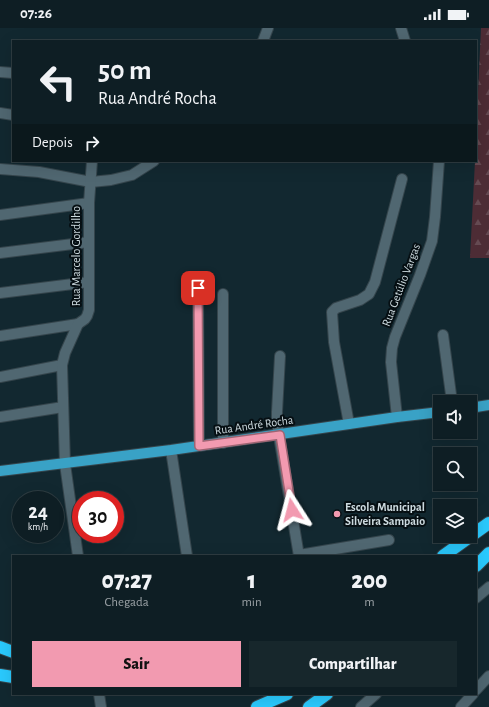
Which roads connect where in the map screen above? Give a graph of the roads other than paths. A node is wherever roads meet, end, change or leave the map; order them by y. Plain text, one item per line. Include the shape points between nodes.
1 (268, 28) edge
2 (401, 28) edge
3 (263, 40) edge
4 (405, 40) edge
5 (0, 72) edge
6 (12, 74) edge
7 (0, 113) edge
8 (12, 115) edge
9 (92, 162) edge
10 (152, 162) edge
11 (439, 162) edge
12 (0, 169) edge
13 (402, 179) dead end
14 (91, 182) junction
15 (89, 203) junction
16 (0, 215) edge
17 (89, 242) junction
18 (0, 253) edge
19 (89, 282) junction
20 (198, 288) dead end
21 (0, 293) edge
22 (223, 294) dead end
23 (78, 324) junction
24 (443, 335) dead end
25 (0, 336) edge
26 (280, 356) dead end
27 (62, 364) junction
28 (0, 377) edge
29 (451, 395) edge
30 (489, 405) edge
31 (63, 407) junction
32 (477, 407) edge
33 (433, 413) edge
34 (0, 417) edge
35 (397, 417) junction
36 (350, 424) junction
37 (280, 435) junction
38 (223, 443) junction
39 (199, 446) junction
40 (171, 450) junction
41 (65, 464) junction
42 (0, 471) edge
43 (489, 523) edge
44 (389, 540) dead end
45 (489, 553) edge
46 (78, 555) edge
47 (187, 555) edge
48 (299, 555) edge
49 (444, 555) edge
50 (477, 561) edge
51 (477, 565) edge
52 (489, 587) edge
53 (477, 597) edge
54 (0, 647) edge
55 (12, 652) edge
56 (0, 675) edge
57 (12, 676) edge
58 (489, 676) edge
59 (477, 689) edge
60 (99, 695) edge
61 (285, 695) edge
62 (326, 695) edge
63 (375, 695) edge
64 (472, 695) edge
65 (101, 707) edge
66 (257, 707) edge
67 (308, 707) edge
68 (361, 707) edge
69 (461, 707) edge

1 - 3 street
2 - 4 street
5 - 6 street
7 - 8 street
9 - 14 street, Rua Marcelo Gordilho
10 - 14 street via 132,175
11 - 35 street, Rua Getúlio Vargas via 432,241 392,348 391,362
12 - 14 street via 39,172
13 - 36 street via 375,282 369,294 332,312 334,342
14 - 15 street, Rua Marcelo Gordilho
15 - 16 street
15 - 17 street, Rua Marcelo Gordilho
17 - 18 street
17 - 19 street, Rua Marcelo Gordilho
19 - 21 street
19 - 23 street, Rua Marcelo Gordilho via 89,310 85,319
20 - 39 street
22 - 38 street
23 - 25 street
23 - 27 street, Rua Marcelo Gordilho via 64,353
24 - 29 street
26 - 37 street via 277,412
27 - 28 street
27 - 31 street, Rua Marcelo Gordilho
30 - 32 main road
31 - 34 street
31 - 41 street, Rua Marcelo Gordilho
33 - 35 main road, Rua André Rocha
35 - 36 main road, Rua André Rocha
36 - 37 main road, Rua André Rocha
37 - 38 main road, Rua André Rocha
37 - 48 street
38 - 39 main road, Rua André Rocha
39 - 40 main road, Rua André Rocha
40 - 41 main road, Rua André Rocha
40 - 47 street
41 - 42 main road, Rua André Rocha
41 - 46 street, Rua Marcelo Gordilho
43 - 49 highway
44 - 48 street
45 - 50 highway
45 - 51 highway
52 - 53 street
54 - 55 highway
56 - 57 highway
58 - 59 street
60 - 65 street
61 - 66 highway
62 - 67 highway
63 - 68 street
64 - 69 street

